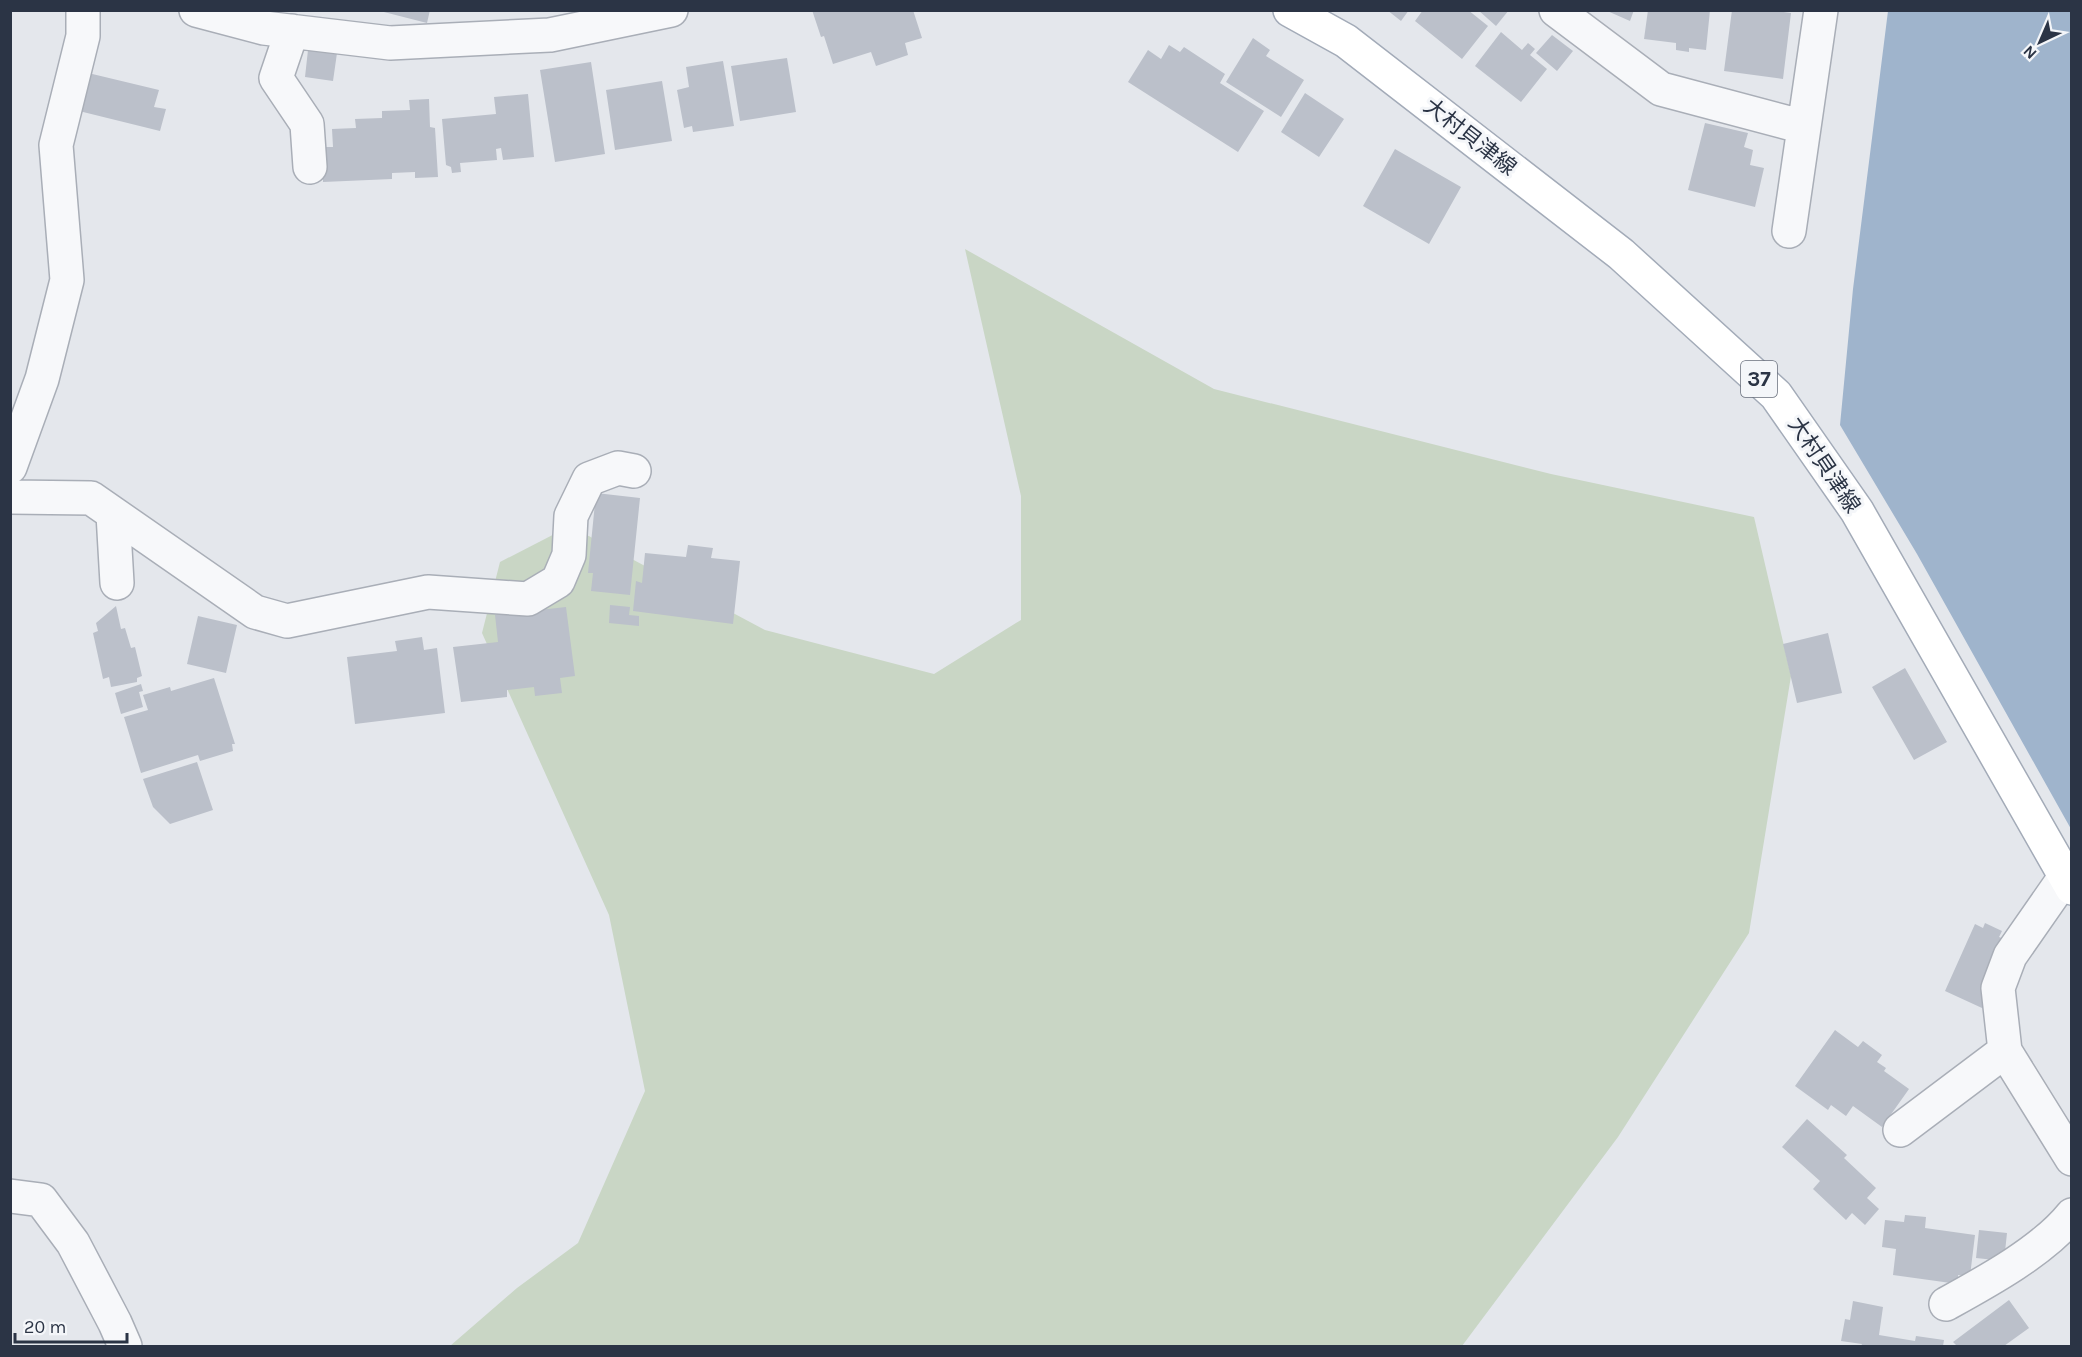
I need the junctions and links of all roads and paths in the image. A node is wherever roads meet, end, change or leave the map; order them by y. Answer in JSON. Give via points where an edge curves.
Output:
{"nodes":[{"id":1,"x":83,"y":10,"type":"edge"},
{"id":2,"x":196,"y":10,"type":"edge"},
{"id":3,"x":671,"y":10,"type":"edge"},
{"id":4,"x":1290,"y":10,"type":"edge"},
{"id":5,"x":1556,"y":10,"type":"edge"},
{"id":6,"x":1821,"y":10,"type":"edge"},
{"id":7,"x":292,"y":31,"type":"junction"},
{"id":8,"x":1804,"y":127,"type":"junction"},
{"id":9,"x":310,"y":167,"type":"dead end"},
{"id":10,"x":1789,"y":231,"type":"dead end"},
{"id":11,"x":10,"y":467,"type":"edge"},
{"id":12,"x":634,"y":471,"type":"dead end"},
{"id":13,"x":10,"y":497,"type":"edge"},
{"id":14,"x":113,"y":514,"type":"junction"},
{"id":15,"x":117,"y":583,"type":"dead end"},
{"id":16,"x":2068,"y":883,"type":"edge"},
{"id":17,"x":2006,"y":1051,"type":"junction"},
{"id":18,"x":1900,"y":1130,"type":"dead end"},
{"id":19,"x":2072,"y":1159,"type":"edge"},
{"id":20,"x":10,"y":1196,"type":"edge"},
{"id":21,"x":2072,"y":1215,"type":"edge"},
{"id":22,"x":1946,"y":1304,"type":"dead end"},
{"id":23,"x":125,"y":1347,"type":"edge"}],
"edges":[{"from":1,"to":11,"type":"street","via":[[82,36],[56,145],[67,280],[42,378]]},
{"from":2,"to":7,"type":"street","via":[[264,28]]},
{"from":3,"to":7,"type":"street","via":[[550,35],[390,43]]},
{"from":4,"to":16,"type":"main road","name":"大村貝津線","number":"37","via":[[1346,41],[1621,254],[1776,395],[1857,511]]},
{"from":5,"to":8,"type":"street","via":[[1661,89]]},
{"from":6,"to":8,"type":"street"},
{"from":7,"to":9,"type":"street","via":[[276,78],[307,124]]},
{"from":8,"to":10,"type":"street"},
{"from":12,"to":14,"type":"street","via":[[618,468],[589,479],[571,516],[569,555],[558,581],[528,599],[428,592],[287,621],[255,612]]},
{"from":13,"to":14,"type":"street","via":[[91,498]]},
{"from":14,"to":15,"type":"street"},
{"from":16,"to":17,"type":"street","via":[[2010,956],[1998,988]]},
{"from":17,"to":18,"type":"street"},
{"from":17,"to":19,"type":"street"},
{"from":20,"to":23,"type":"street","via":[[41,1200],[73,1243]]},
{"from":21,"to":22,"type":"street","via":[[2025,1256]]}]}
